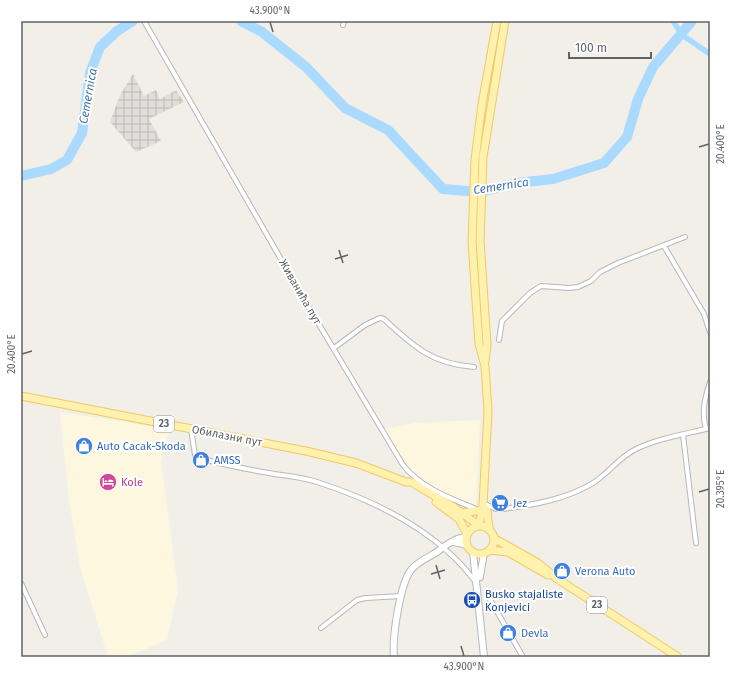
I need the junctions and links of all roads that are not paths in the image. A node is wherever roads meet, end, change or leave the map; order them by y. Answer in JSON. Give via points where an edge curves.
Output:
{"nodes":[{"id":1,"x":144,"y":21,"type":"edge"},
{"id":2,"x":497,"y":21,"type":"edge"},
{"id":3,"x":505,"y":21,"type":"edge"},
{"id":4,"x":685,"y":237,"type":"dead end"},
{"id":5,"x":664,"y":246,"type":"junction"},
{"id":6,"x":710,"y":332,"type":"edge"},
{"id":7,"x":499,"y":340,"type":"dead end"},
{"id":8,"x":334,"y":348,"type":"junction"},
{"id":9,"x":485,"y":366,"type":"junction"},
{"id":10,"x":474,"y":367,"type":"dead end"},
{"id":11,"x":710,"y":382,"type":"edge"},
{"id":12,"x":21,"y":396,"type":"edge"},
{"id":13,"x":708,"y":428,"type":"edge"},
{"id":14,"x":191,"y":429,"type":"junction"},
{"id":15,"x":684,"y":435,"type":"junction"},
{"id":16,"x":411,"y":481,"type":"junction"},
{"id":17,"x":483,"y":506,"type":"junction"},
{"id":18,"x":474,"y":508,"type":"dead end"},
{"id":19,"x":462,"y":513,"type":"junction"},
{"id":20,"x":479,"y":525,"type":"junction"},
{"id":21,"x":489,"y":528,"type":"junction"},
{"id":22,"x":467,"y":535,"type":"junction"},
{"id":23,"x":495,"y":539,"type":"junction"},
{"id":24,"x":454,"y":542,"type":"junction"},
{"id":25,"x":696,"y":543,"type":"dead end"},
{"id":26,"x":467,"y":545,"type":"junction"},
{"id":27,"x":444,"y":547,"type":"junction"},
{"id":28,"x":473,"y":552,"type":"junction"},
{"id":29,"x":487,"y":552,"type":"junction"},
{"id":30,"x":556,"y":578,"type":"junction"},
{"id":31,"x":21,"y":583,"type":"edge"},
{"id":32,"x":479,"y":583,"type":"junction"},
{"id":33,"x":401,"y":596,"type":"junction"},
{"id":34,"x":488,"y":596,"type":"dead end"},
{"id":35,"x":321,"y":628,"type":"dead end"},
{"id":36,"x":45,"y":635,"type":"dead end"},
{"id":37,"x":484,"y":656,"type":"edge"},
{"id":38,"x":394,"y":657,"type":"edge"},
{"id":39,"x":523,"y":657,"type":"edge"},
{"id":40,"x":678,"y":657,"type":"edge"}],
"edges":[{"from":1,"to":8,"type":"street","name":"Живанића пут"},
{"from":2,"to":9,"type":"main road","via":[[475,160],[472,242],[479,344]]},
{"from":3,"to":9,"type":"main road","via":[[483,157],[480,240],[487,345]]},
{"from":4,"to":5,"type":"street"},
{"from":5,"to":6,"type":"street","via":[[704,314]]},
{"from":5,"to":7,"type":"street","via":[[618,263],[578,287],[541,286],[530,293],[502,321]]},
{"from":8,"to":10,"type":"street","via":[[365,325],[380,318],[416,348],[443,362]]},
{"from":8,"to":16,"type":"street","name":"Живанића пут"},
{"from":9,"to":17,"type":"main road","via":[[488,411]]},
{"from":11,"to":13,"type":"street","via":[[703,407],[703,420]]},
{"from":12,"to":14,"type":"main road","name":"Обилазни пут","number":"23"},
{"from":13,"to":15,"type":"street"},
{"from":14,"to":16,"type":"main road","name":"Обилазни пут","number":"23","via":[[340,459]]},
{"from":14,"to":27,"type":"street","via":[[195,455],[198,458],[316,482],[385,510]]},
{"from":15,"to":17,"type":"street","via":[[636,449],[592,484],[560,498],[496,510]]},
{"from":15,"to":25,"type":"street"},
{"from":16,"to":18,"type":"street","name":"Живанића пут"},
{"from":16,"to":19,"type":"main road","number":"23"},
{"from":16,"to":22,"type":"main road","number":"23","via":[[456,516]]},
{"from":17,"to":19,"type":"main road"},
{"from":17,"to":20,"type":"main road"},
{"from":17,"to":21,"type":"main road","via":[[487,511]]},
{"from":19,"to":20,"type":"main road","number":"23"},
{"from":20,"to":21,"type":"main road","number":"23"},
{"from":20,"to":22,"type":"main road"},
{"from":21,"to":23,"type":"main road"},
{"from":22,"to":24,"type":"street","via":[[457,538]]},
{"from":22,"to":26,"type":"main road","number":"23"},
{"from":23,"to":29,"type":"main road"},
{"from":23,"to":30,"type":"main road","number":"23","via":[[538,564]]},
{"from":24,"to":26,"type":"street"},
{"from":24,"to":27,"type":"street"},
{"from":26,"to":28,"type":"main road"},
{"from":27,"to":32,"type":"street"},
{"from":27,"to":33,"type":"street","via":[[413,568],[407,576]]},
{"from":28,"to":29,"type":"main road","number":"23"},
{"from":28,"to":32,"type":"street"},
{"from":29,"to":30,"type":"main road","number":"23","via":[[508,552]]},
{"from":29,"to":32,"type":"street","via":[[480,571]]},
{"from":30,"to":40,"type":"main road","number":"23"},
{"from":31,"to":36,"type":"street"},
{"from":32,"to":37,"type":"street"},
{"from":33,"to":35,"type":"street","via":[[357,600]]},
{"from":33,"to":38,"type":"street"},
{"from":34,"to":39,"type":"street"}]}
